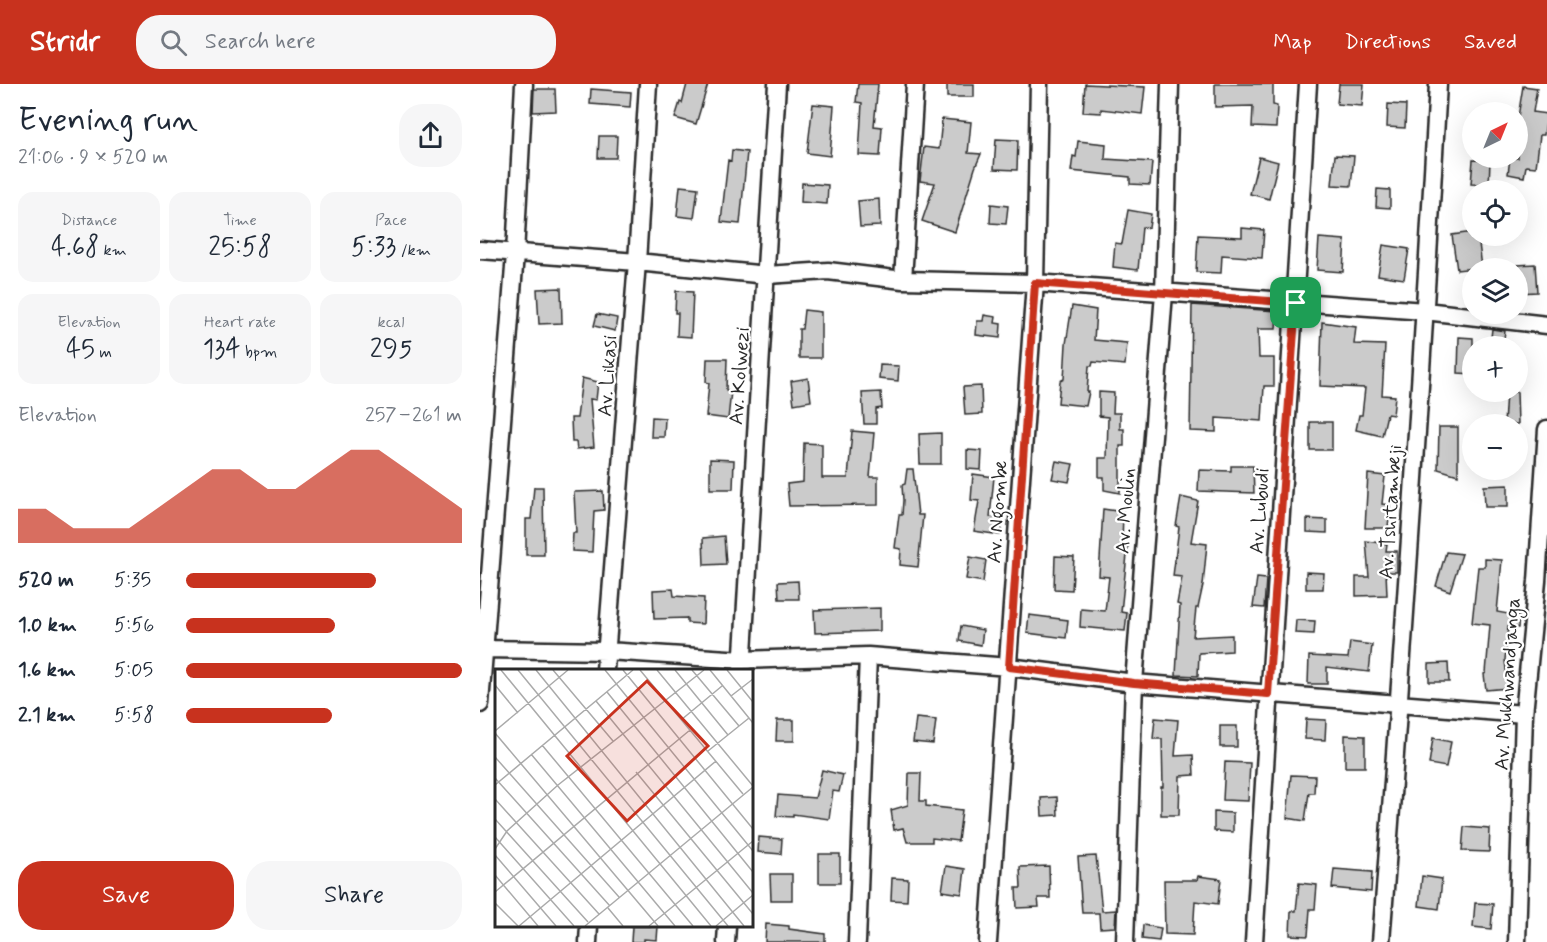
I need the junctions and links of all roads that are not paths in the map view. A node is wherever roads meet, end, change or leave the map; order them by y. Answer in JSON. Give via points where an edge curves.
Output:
{"nodes":[{"id":1,"x":524,"y":84,"type":"edge"},
{"id":2,"x":648,"y":84,"type":"edge"},
{"id":3,"x":777,"y":84,"type":"edge"},
{"id":4,"x":915,"y":84,"type":"edge"},
{"id":5,"x":1039,"y":84,"type":"edge"},
{"id":6,"x":1170,"y":84,"type":"edge"},
{"id":7,"x":1308,"y":84,"type":"edge"},
{"id":8,"x":1438,"y":84,"type":"edge"},
{"id":9,"x":480,"y":250,"type":"edge"},
{"id":10,"x":515,"y":254,"type":"junction"},
{"id":11,"x":637,"y":262,"type":"junction"},
{"id":12,"x":767,"y":275,"type":"junction"},
{"id":13,"x":903,"y":280,"type":"junction"},
{"id":14,"x":1035,"y":283,"type":"junction"},
{"id":15,"x":1164,"y":293,"type":"junction"},
{"id":16,"x":1296,"y":303,"type":"junction"},
{"id":17,"x":1425,"y":310,"type":"junction"},
{"id":18,"x":1547,"y":325,"type":"edge"},
{"id":19,"x":1547,"y":429,"type":"edge"},
{"id":20,"x":1542,"y":582,"type":"edge"},
{"id":21,"x":482,"y":649,"type":"edge"},
{"id":22,"x":607,"y":651,"type":"junction"},
{"id":23,"x":868,"y":656,"type":"junction"},
{"id":24,"x":743,"y":665,"type":"edge"},
{"id":25,"x":1009,"y":667,"type":"junction"},
{"id":26,"x":605,"y":669,"type":"edge"},
{"id":27,"x":1134,"y":683,"type":"junction"},
{"id":28,"x":1268,"y":694,"type":"junction"},
{"id":29,"x":480,"y":704,"type":"edge"},
{"id":30,"x":1400,"y":704,"type":"junction"},
{"id":31,"x":1524,"y":714,"type":"junction"},
{"id":32,"x":589,"y":927,"type":"edge"},
{"id":33,"x":727,"y":927,"type":"edge"},
{"id":34,"x":588,"y":942,"type":"edge"},
{"id":35,"x":726,"y":942,"type":"edge"},
{"id":36,"x":857,"y":942,"type":"edge"},
{"id":37,"x":988,"y":942,"type":"edge"},
{"id":38,"x":1125,"y":942,"type":"edge"},
{"id":39,"x":1254,"y":942,"type":"edge"},
{"id":40,"x":1381,"y":942,"type":"edge"},
{"id":41,"x":1517,"y":942,"type":"edge"}],
"edges":[{"from":1,"to":10,"type":"street"},
{"from":2,"to":11,"type":"street","name":"Av. Likasi"},
{"from":3,"to":12,"type":"street","name":"Av. Kolwezi"},
{"from":4,"to":13,"type":"street"},
{"from":5,"to":14,"type":"street","name":"Av. Ngombe"},
{"from":6,"to":15,"type":"street","name":"Av. Moulin"},
{"from":7,"to":16,"type":"street","name":"Av. Lubudi"},
{"from":8,"to":17,"type":"street","name":"Av. Tshitambeji"},
{"from":9,"to":10,"type":"street"},
{"from":10,"to":11,"type":"street"},
{"from":10,"to":21,"type":"street"},
{"from":11,"to":12,"type":"street"},
{"from":11,"to":22,"type":"street","name":"Av. Likasi"},
{"from":12,"to":13,"type":"street","via":[[828,271]]},
{"from":12,"to":24,"type":"street","name":"Av. Kolwezi"},
{"from":13,"to":14,"type":"street"},
{"from":14,"to":15,"type":"street"},
{"from":14,"to":25,"type":"street","name":"Av. Ngombe"},
{"from":15,"to":16,"type":"street"},
{"from":15,"to":27,"type":"street","name":"Av. Moulin"},
{"from":16,"to":17,"type":"street"},
{"from":16,"to":28,"type":"street","name":"Av. Lubudi"},
{"from":17,"to":18,"type":"street"},
{"from":17,"to":30,"type":"street","name":"Av. Tshitambeji"},
{"from":19,"to":20,"type":"street","name":"Av. Mukhwandjanga"},
{"from":20,"to":31,"type":"street","name":"Av. Mukhwandjanga"},
{"from":21,"to":22,"type":"street"},
{"from":21,"to":29,"type":"street"},
{"from":22,"to":24,"type":"street"},
{"from":22,"to":26,"type":"street","name":"Av. Likasi"},
{"from":23,"to":24,"type":"street"},
{"from":23,"to":25,"type":"street"},
{"from":23,"to":36,"type":"street"},
{"from":25,"to":27,"type":"street"},
{"from":25,"to":37,"type":"street","name":"Av. Ngombe"},
{"from":27,"to":28,"type":"street"},
{"from":27,"to":38,"type":"street","name":"Av. Moulin"},
{"from":28,"to":30,"type":"street"},
{"from":28,"to":39,"type":"street","name":"Av. Lubudi"},
{"from":30,"to":31,"type":"street"},
{"from":30,"to":40,"type":"street","name":"Av. Tshitambeji"},
{"from":31,"to":41,"type":"street","name":"Av. Mukhwandjanga"},
{"from":32,"to":34,"type":"street"},
{"from":33,"to":35,"type":"street"}]}
